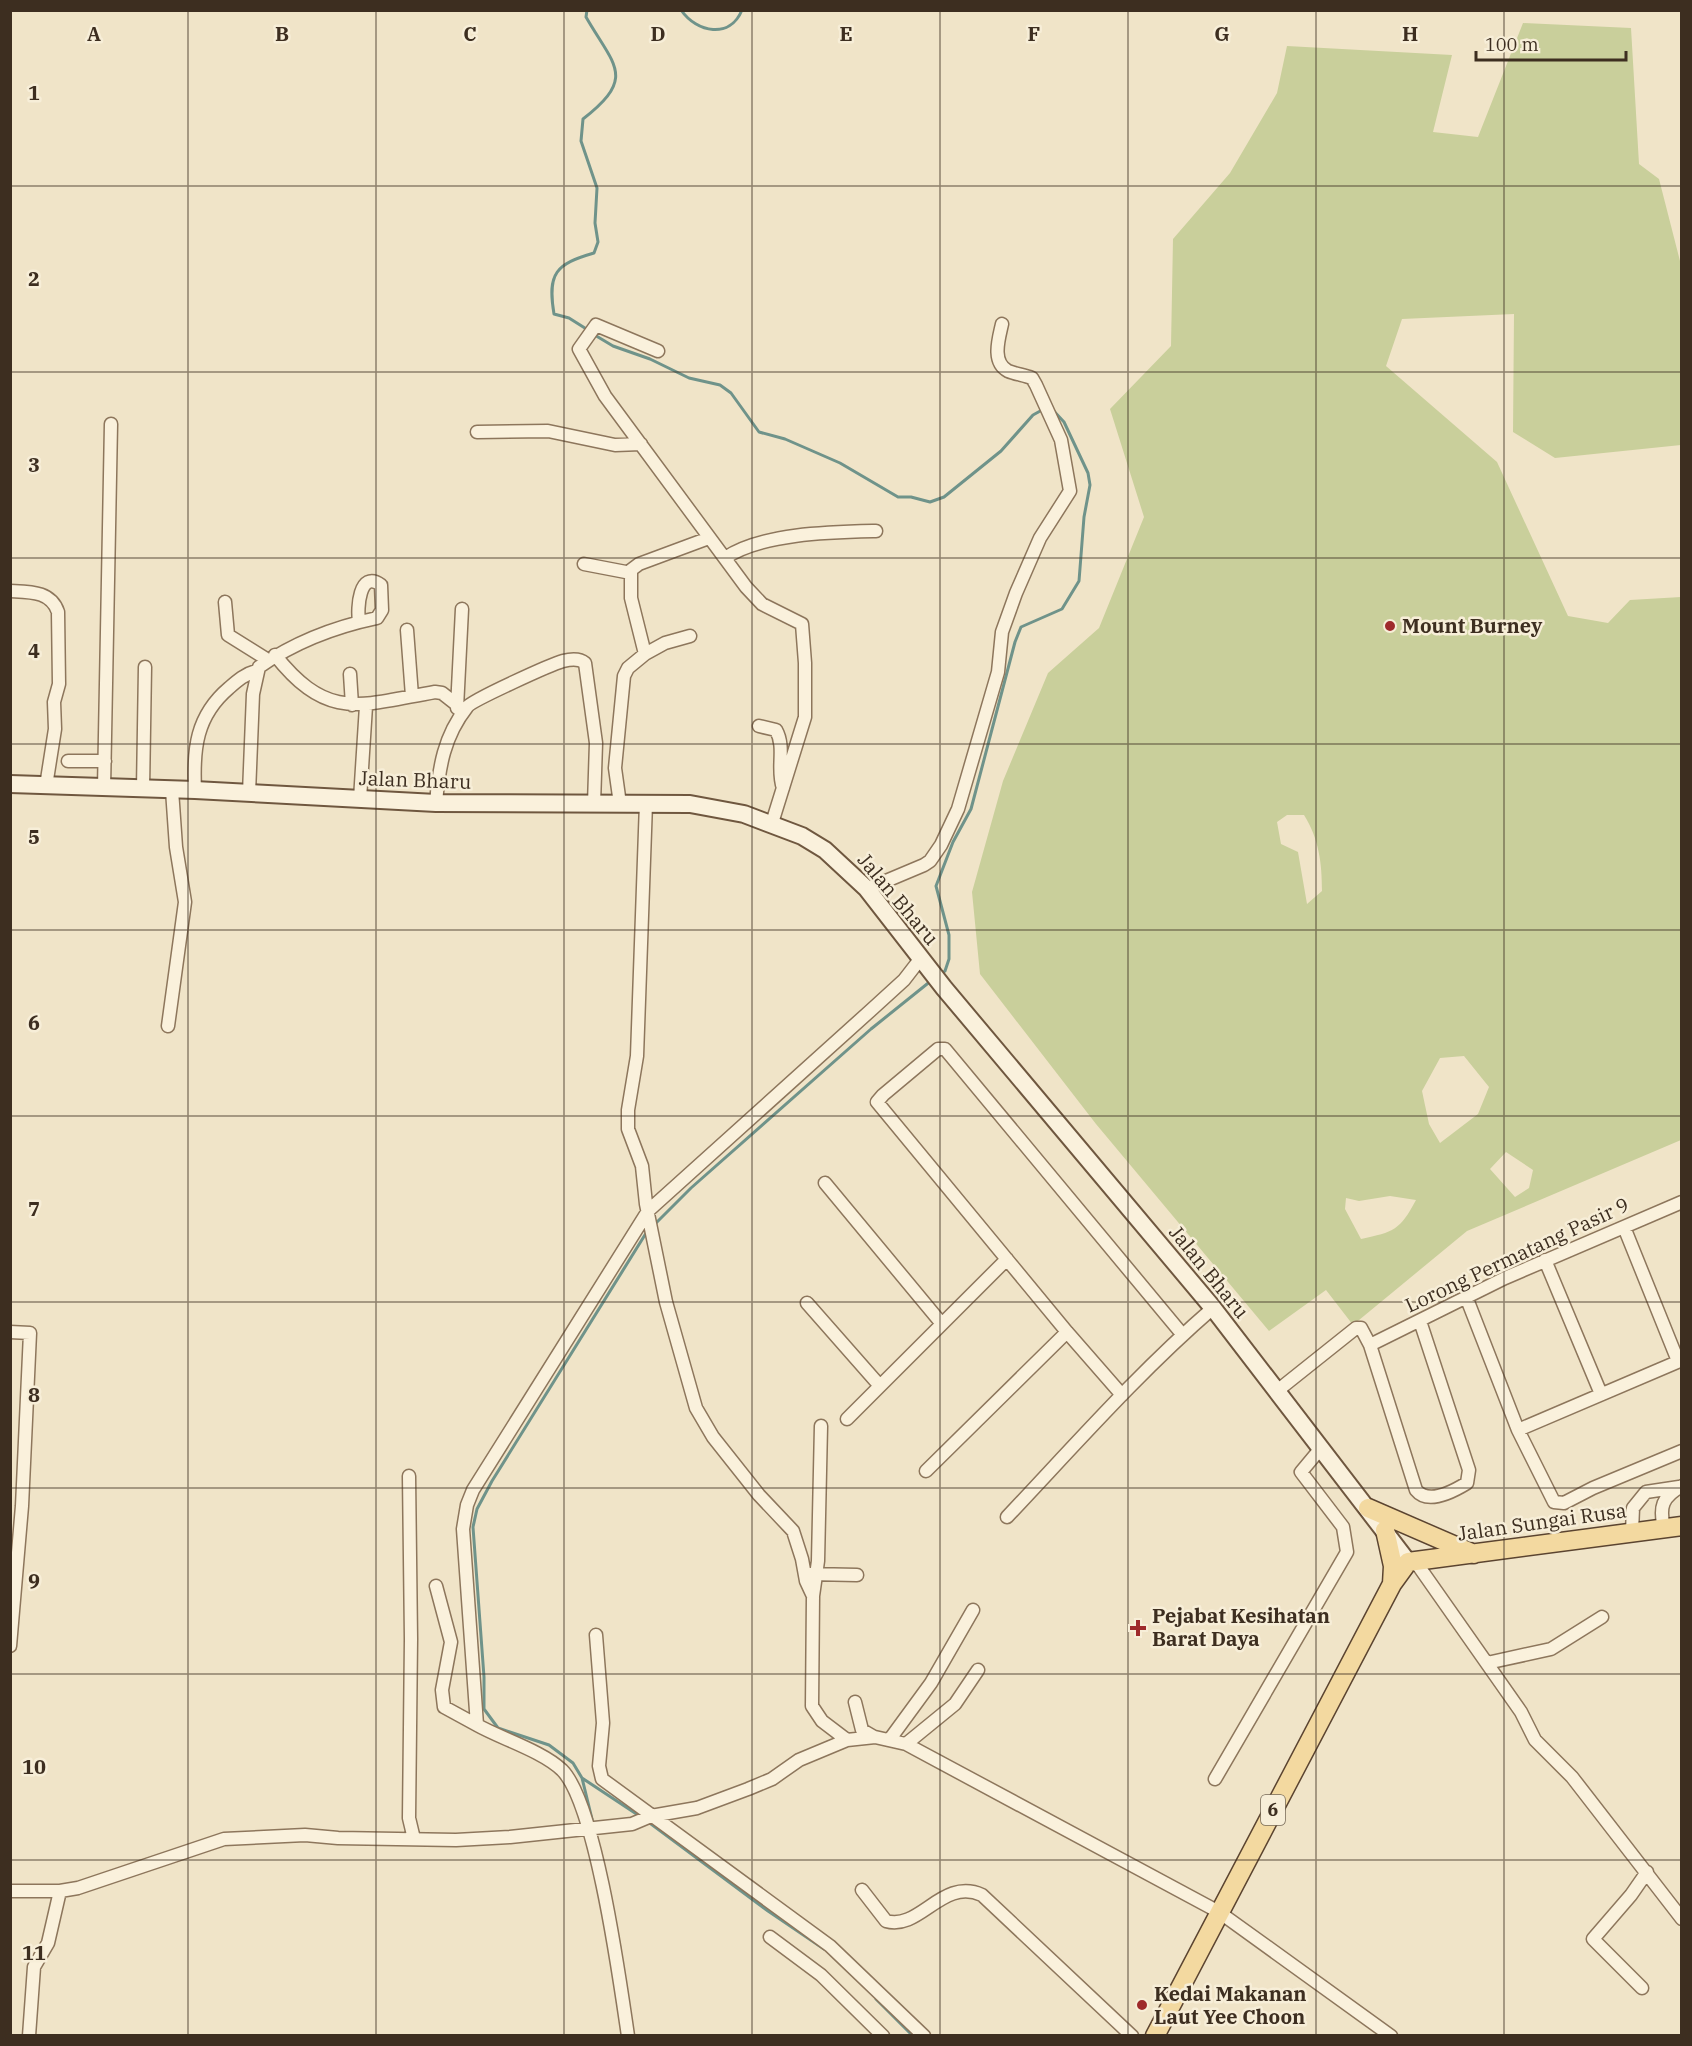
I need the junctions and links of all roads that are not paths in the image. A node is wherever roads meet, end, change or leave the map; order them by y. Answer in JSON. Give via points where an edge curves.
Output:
{"nodes":[{"id":1,"x":1002,"y":324,"type":"dead end"},
{"id":2,"x":658,"y":351,"type":"dead end"},
{"id":3,"x":111,"y":424,"type":"dead end"},
{"id":4,"x":477,"y":432,"type":"dead end"},
{"id":5,"x":641,"y":444,"type":"junction"},
{"id":6,"x":876,"y":531,"type":"dead end"},
{"id":7,"x":709,"y":538,"type":"junction"},
{"id":8,"x":725,"y":558,"type":"junction"},
{"id":9,"x":584,"y":564,"type":"dead end"},
{"id":10,"x":631,"y":573,"type":"junction"},
{"id":11,"x":10,"y":591,"type":"edge"},
{"id":12,"x":225,"y":602,"type":"dead end"},
{"id":13,"x":462,"y":609,"type":"dead end"},
{"id":14,"x":359,"y":621,"type":"dead end"},
{"id":15,"x":407,"y":630,"type":"dead end"},
{"id":16,"x":690,"y":636,"type":"dead end"},
{"id":17,"x":645,"y":654,"type":"junction"},
{"id":18,"x":271,"y":658,"type":"junction"},
{"id":19,"x":145,"y":667,"type":"dead end"},
{"id":20,"x":256,"y":671,"type":"junction"},
{"id":21,"x":350,"y":674,"type":"dead end"},
{"id":22,"x":412,"y":696,"type":"junction"},
{"id":23,"x":456,"y":704,"type":"junction"},
{"id":24,"x":352,"y":705,"type":"junction"},
{"id":25,"x":366,"y":706,"type":"junction"},
{"id":26,"x":460,"y":717,"type":"junction"},
{"id":27,"x":759,"y":726,"type":"dead end"},
{"id":28,"x":105,"y":761,"type":"junction"},
{"id":29,"x":68,"y":762,"type":"dead end"},
{"id":30,"x":10,"y":784,"type":"edge"},
{"id":31,"x":46,"y":786,"type":"junction"},
{"id":32,"x":104,"y":788,"type":"junction"},
{"id":33,"x":143,"y":789,"type":"junction"},
{"id":34,"x":784,"y":789,"type":"junction"},
{"id":35,"x":172,"y":790,"type":"junction"},
{"id":36,"x":195,"y":790,"type":"junction"},
{"id":37,"x":249,"y":793,"type":"junction"},
{"id":38,"x":360,"y":799,"type":"junction"},
{"id":39,"x":436,"y":803,"type":"junction"},
{"id":40,"x":645,"y":803,"type":"junction"},
{"id":41,"x":594,"y":804,"type":"junction"},
{"id":42,"x":620,"y":804,"type":"junction"},
{"id":43,"x":772,"y":823,"type":"junction"},
{"id":44,"x":867,"y":889,"type":"junction"},
{"id":45,"x":925,"y":964,"type":"junction"},
{"id":46,"x":168,"y":1026,"type":"dead end"},
{"id":47,"x":825,"y":1183,"type":"dead end"},
{"id":48,"x":1682,"y":1202,"type":"edge"},
{"id":49,"x":650,"y":1222,"type":"junction"},
{"id":50,"x":1624,"y":1227,"type":"junction"},
{"id":51,"x":1007,"y":1259,"type":"junction"},
{"id":52,"x":1545,"y":1260,"type":"junction"},
{"id":53,"x":1467,"y":1299,"type":"junction"},
{"id":54,"x":807,"y":1303,"type":"dead end"},
{"id":55,"x":1213,"y":1308,"type":"junction"},
{"id":56,"x":1420,"y":1321,"type":"junction"},
{"id":57,"x":942,"y":1324,"type":"junction"},
{"id":58,"x":10,"y":1332,"type":"edge"},
{"id":59,"x":1067,"y":1332,"type":"junction"},
{"id":60,"x":1182,"y":1334,"type":"junction"},
{"id":61,"x":1370,"y":1345,"type":"junction"},
{"id":62,"x":1680,"y":1360,"type":"edge"},
{"id":63,"x":880,"y":1386,"type":"junction"},
{"id":64,"x":1277,"y":1392,"type":"junction"},
{"id":65,"x":1601,"y":1394,"type":"junction"},
{"id":66,"x":1122,"y":1395,"type":"junction"},
{"id":67,"x":847,"y":1419,"type":"dead end"},
{"id":68,"x":820,"y":1426,"type":"dead end"},
{"id":69,"x":1518,"y":1430,"type":"junction"},
{"id":70,"x":1321,"y":1448,"type":"junction"},
{"id":71,"x":1682,"y":1451,"type":"edge"},
{"id":72,"x":926,"y":1471,"type":"dead end"},
{"id":73,"x":409,"y":1476,"type":"dead end"},
{"id":74,"x":1680,"y":1486,"type":"edge"},
{"id":75,"x":1368,"y":1508,"type":"junction"},
{"id":76,"x":1007,"y":1517,"type":"dead end"},
{"id":77,"x":1673,"y":1527,"type":"edge"},
{"id":78,"x":1385,"y":1530,"type":"junction"},
{"id":79,"x":1632,"y":1532,"type":"junction"},
{"id":80,"x":1474,"y":1554,"type":"junction"},
{"id":81,"x":1411,"y":1562,"type":"junction"},
{"id":82,"x":811,"y":1574,"type":"junction"},
{"id":83,"x":857,"y":1575,"type":"dead end"},
{"id":84,"x":1392,"y":1584,"type":"junction"},
{"id":85,"x":436,"y":1586,"type":"dead end"},
{"id":86,"x":973,"y":1610,"type":"dead end"},
{"id":87,"x":1602,"y":1617,"type":"dead end"},
{"id":88,"x":596,"y":1635,"type":"dead end"},
{"id":89,"x":10,"y":1647,"type":"edge"},
{"id":90,"x":1487,"y":1663,"type":"junction"},
{"id":91,"x":978,"y":1670,"type":"dead end"},
{"id":92,"x":855,"y":1702,"type":"dead end"},
{"id":93,"x":477,"y":1725,"type":"junction"},
{"id":94,"x":875,"y":1737,"type":"junction"},
{"id":95,"x":890,"y":1739,"type":"junction"},
{"id":96,"x":847,"y":1740,"type":"junction"},
{"id":97,"x":906,"y":1744,"type":"junction"},
{"id":98,"x":1215,"y":1779,"type":"dead end"},
{"id":99,"x":647,"y":1818,"type":"junction"},
{"id":100,"x":592,"y":1828,"type":"junction"},
{"id":101,"x":414,"y":1839,"type":"junction"},
{"id":102,"x":1647,"y":1872,"type":"junction"},
{"id":103,"x":862,"y":1890,"type":"dead end"},
{"id":104,"x":10,"y":1891,"type":"edge"},
{"id":105,"x":60,"y":1891,"type":"junction"},
{"id":106,"x":1220,"y":1912,"type":"junction"},
{"id":107,"x":1682,"y":1919,"type":"edge"},
{"id":108,"x":770,"y":1937,"type":"dead end"},
{"id":109,"x":1642,"y":1988,"type":"dead end"},
{"id":110,"x":29,"y":2036,"type":"edge"},
{"id":111,"x":627,"y":2036,"type":"edge"},
{"id":112,"x":883,"y":2036,"type":"edge"},
{"id":113,"x":924,"y":2036,"type":"edge"},
{"id":114,"x":1132,"y":2036,"type":"edge"},
{"id":115,"x":1155,"y":2036,"type":"edge"},
{"id":116,"x":1391,"y":2036,"type":"edge"}],
"edges":[{"from":1,"to":44,"type":"street","via":[[998,358],[1008,371],[1032,378],[1064,450],[1070,491],[1036,546],[1002,633],[998,672],[958,809],[930,861]]},
{"from":2,"to":5,"type":"street","via":[[600,326],[589,332],[579,349],[604,396]]},
{"from":3,"to":28,"type":"street"},
{"from":4,"to":5,"type":"street","via":[[548,431],[615,445]]},
{"from":5,"to":7,"type":"street"},
{"from":6,"to":8,"type":"street","via":[[812,534],[748,546]]},
{"from":7,"to":8,"type":"street"},
{"from":7,"to":10,"type":"street","via":[[639,564]]},
{"from":8,"to":34,"type":"street","via":[[758,601],[799,622],[803,629],[805,717]]},
{"from":9,"to":10,"type":"street"},
{"from":10,"to":17,"type":"street","via":[[632,598]]},
{"from":11,"to":31,"type":"street","via":[[45,595],[55,603],[58,612],[59,684]]},
{"from":12,"to":18,"type":"street","via":[[228,635]]},
{"from":13,"to":23,"type":"street"},
{"from":14,"to":18,"type":"street","via":[[319,634]]},
{"from":15,"to":22,"type":"street"},
{"from":16,"to":17,"type":"street","via":[[671,640]]},
{"from":17,"to":42,"type":"street","via":[[624,676],[615,768]]},
{"from":18,"to":20,"type":"street"},
{"from":18,"to":24,"type":"street","via":[[304,688]]},
{"from":19,"to":33,"type":"street"},
{"from":20,"to":36,"type":"street","via":[[245,674],[218,697],[201,723],[194,753]]},
{"from":20,"to":37,"type":"street"},
{"from":21,"to":24,"type":"street"},
{"from":22,"to":23,"type":"street","via":[[442,693]]},
{"from":22,"to":25,"type":"street"},
{"from":23,"to":26,"type":"street"},
{"from":24,"to":25,"type":"street"},
{"from":25,"to":38,"type":"street"},
{"from":26,"to":39,"type":"street","via":[[441,756]]},
{"from":26,"to":41,"type":"street","via":[[472,701],[560,662],[583,661],[596,743]]},
{"from":27,"to":34,"type":"street","via":[[776,730],[780,740],[780,778]]},
{"from":28,"to":29,"type":"street"},
{"from":28,"to":32,"type":"street"},
{"from":30,"to":31,"type":"main road","name":"Jalan Bharu"},
{"from":31,"to":32,"type":"main road","name":"Jalan Bharu"},
{"from":32,"to":33,"type":"main road","name":"Jalan Bharu"},
{"from":33,"to":35,"type":"main road","name":"Jalan Bharu"},
{"from":34,"to":43,"type":"street"},
{"from":35,"to":36,"type":"main road","name":"Jalan Bharu"},
{"from":35,"to":46,"type":"street","via":[[185,902]]},
{"from":36,"to":37,"type":"main road","name":"Jalan Bharu"},
{"from":37,"to":38,"type":"main road","name":"Jalan Bharu"},
{"from":38,"to":39,"type":"main road","name":"Jalan Bharu"},
{"from":39,"to":41,"type":"main road","name":"Jalan Bharu"},
{"from":40,"to":42,"type":"main road","name":"Jalan Bharu"},
{"from":40,"to":43,"type":"main road","name":"Jalan Bharu","via":[[713,807]]},
{"from":40,"to":49,"type":"street","via":[[637,1056],[627,1120],[642,1166]]},
{"from":41,"to":42,"type":"main road","name":"Jalan Bharu"},
{"from":43,"to":44,"type":"main road","name":"Jalan Bharu","via":[[825,850]]},
{"from":44,"to":45,"type":"main road","name":"Jalan Bharu"},
{"from":45,"to":49,"type":"street","via":[[870,1011]]},
{"from":45,"to":55,"type":"main road","name":"Jalan Bharu"},
{"from":47,"to":57,"type":"street"},
{"from":48,"to":50,"type":"street","name":"Lorong Permatang Pasir 9"},
{"from":49,"to":82,"type":"street","via":[[682,1366],[696,1408],[713,1437],[793,1531]]},
{"from":49,"to":93,"type":"street","via":[[585,1308],[467,1505],[463,1528]]},
{"from":50,"to":52,"type":"street","name":"Lorong Permatang Pasir 9"},
{"from":50,"to":62,"type":"street"},
{"from":51,"to":57,"type":"street"},
{"from":51,"to":59,"type":"street"},
{"from":51,"to":60,"type":"street","via":[[877,1102],[938,1049],[945,1048],[951,1055]]},
{"from":52,"to":53,"type":"street","name":"Lorong Permatang Pasir 9"},
{"from":52,"to":65,"type":"street"},
{"from":53,"to":56,"type":"street","name":"Lorong Permatang Pasir 9"},
{"from":53,"to":69,"type":"street"},
{"from":54,"to":63,"type":"street"},
{"from":55,"to":60,"type":"street"},
{"from":55,"to":64,"type":"main road","name":"Jalan Bharu"},
{"from":56,"to":61,"type":"street","name":"Lorong Permatang Pasir 9"},
{"from":56,"to":61,"type":"street","via":[[1469,1470],[1467,1483],[1456,1489],[1432,1497],[1422,1496],[1416,1490]]},
{"from":57,"to":63,"type":"street"},
{"from":58,"to":89,"type":"street","via":[[30,1333],[22,1506]]},
{"from":59,"to":66,"type":"street"},
{"from":59,"to":72,"type":"street"},
{"from":60,"to":66,"type":"street"},
{"from":61,"to":64,"type":"street","via":[[1363,1330],[1356,1328]]},
{"from":62,"to":65,"type":"street"},
{"from":63,"to":67,"type":"street"},
{"from":64,"to":70,"type":"main road","name":"Jalan Bharu"},
{"from":65,"to":69,"type":"street"},
{"from":66,"to":76,"type":"street"},
{"from":68,"to":82,"type":"street"},
{"from":69,"to":71,"type":"street","via":[[1550,1499],[1558,1503]]},
{"from":70,"to":75,"type":"main road","name":"Jalan Bharu"},
{"from":70,"to":98,"type":"street","via":[[1301,1472],[1343,1527],[1347,1552]]},
{"from":73,"to":101,"type":"street","via":[[409,1818]]},
{"from":74,"to":77,"type":"street","via":[[1661,1505]]},
{"from":74,"to":79,"type":"street","via":[[1646,1492],[1634,1508]]},
{"from":75,"to":78,"type":"main road","name":"Jalan Bharu"},
{"from":75,"to":80,"type":"main road"},
{"from":77,"to":79,"type":"main road","name":"Jalan Sungai Rusa"},
{"from":78,"to":81,"type":"main road","name":"Jalan Bharu"},
{"from":78,"to":84,"type":"main road","via":[[1393,1566]]},
{"from":79,"to":80,"type":"main road","name":"Jalan Sungai Rusa"},
{"from":80,"to":81,"type":"main road","name":"Jalan Sungai Rusa"},
{"from":81,"to":84,"type":"main road","number":"6"},
{"from":81,"to":90,"type":"street"},
{"from":82,"to":83,"type":"street"},
{"from":82,"to":96,"type":"street","via":[[812,1706],[822,1721]]},
{"from":84,"to":106,"type":"main road","number":"6"},
{"from":85,"to":93,"type":"street","via":[[452,1642],[442,1690],[444,1707]]},
{"from":86,"to":95,"type":"street","via":[[931,1683]]},
{"from":87,"to":90,"type":"street","via":[[1551,1649]]},
{"from":88,"to":99,"type":"street","via":[[603,1723],[599,1774]]},
{"from":90,"to":102,"type":"street","via":[[1535,1740],[1572,1777]]},
{"from":91,"to":97,"type":"street","via":[[955,1704]]},
{"from":92,"to":94,"type":"street","via":[[862,1730]]},
{"from":93,"to":100,"type":"street","via":[[562,1770]]},
{"from":94,"to":95,"type":"street"},
{"from":94,"to":96,"type":"street"},
{"from":95,"to":97,"type":"street"},
{"from":96,"to":99,"type":"street","via":[[799,1760],[772,1779],[748,1789],[697,1808]]},
{"from":97,"to":106,"type":"street"},
{"from":99,"to":100,"type":"street"},
{"from":99,"to":113,"type":"street","via":[[830,1946]]},
{"from":100,"to":101,"type":"street","via":[[510,1838]]},
{"from":100,"to":111,"type":"street"},
{"from":101,"to":105,"type":"street","via":[[305,1834],[224,1839]]},
{"from":102,"to":107,"type":"street"},
{"from":102,"to":109,"type":"street","via":[[1593,1939]]},
{"from":103,"to":114,"type":"street","via":[[881,1916],[891,1922],[910,1917],[952,1892],[963,1890],[982,1895]]},
{"from":104,"to":105,"type":"street"},
{"from":105,"to":110,"type":"street","via":[[48,1943],[34,1967]]},
{"from":106,"to":115,"type":"main road","number":"6"},
{"from":106,"to":116,"type":"street"},
{"from":108,"to":112,"type":"street","via":[[821,1976]]}]}
